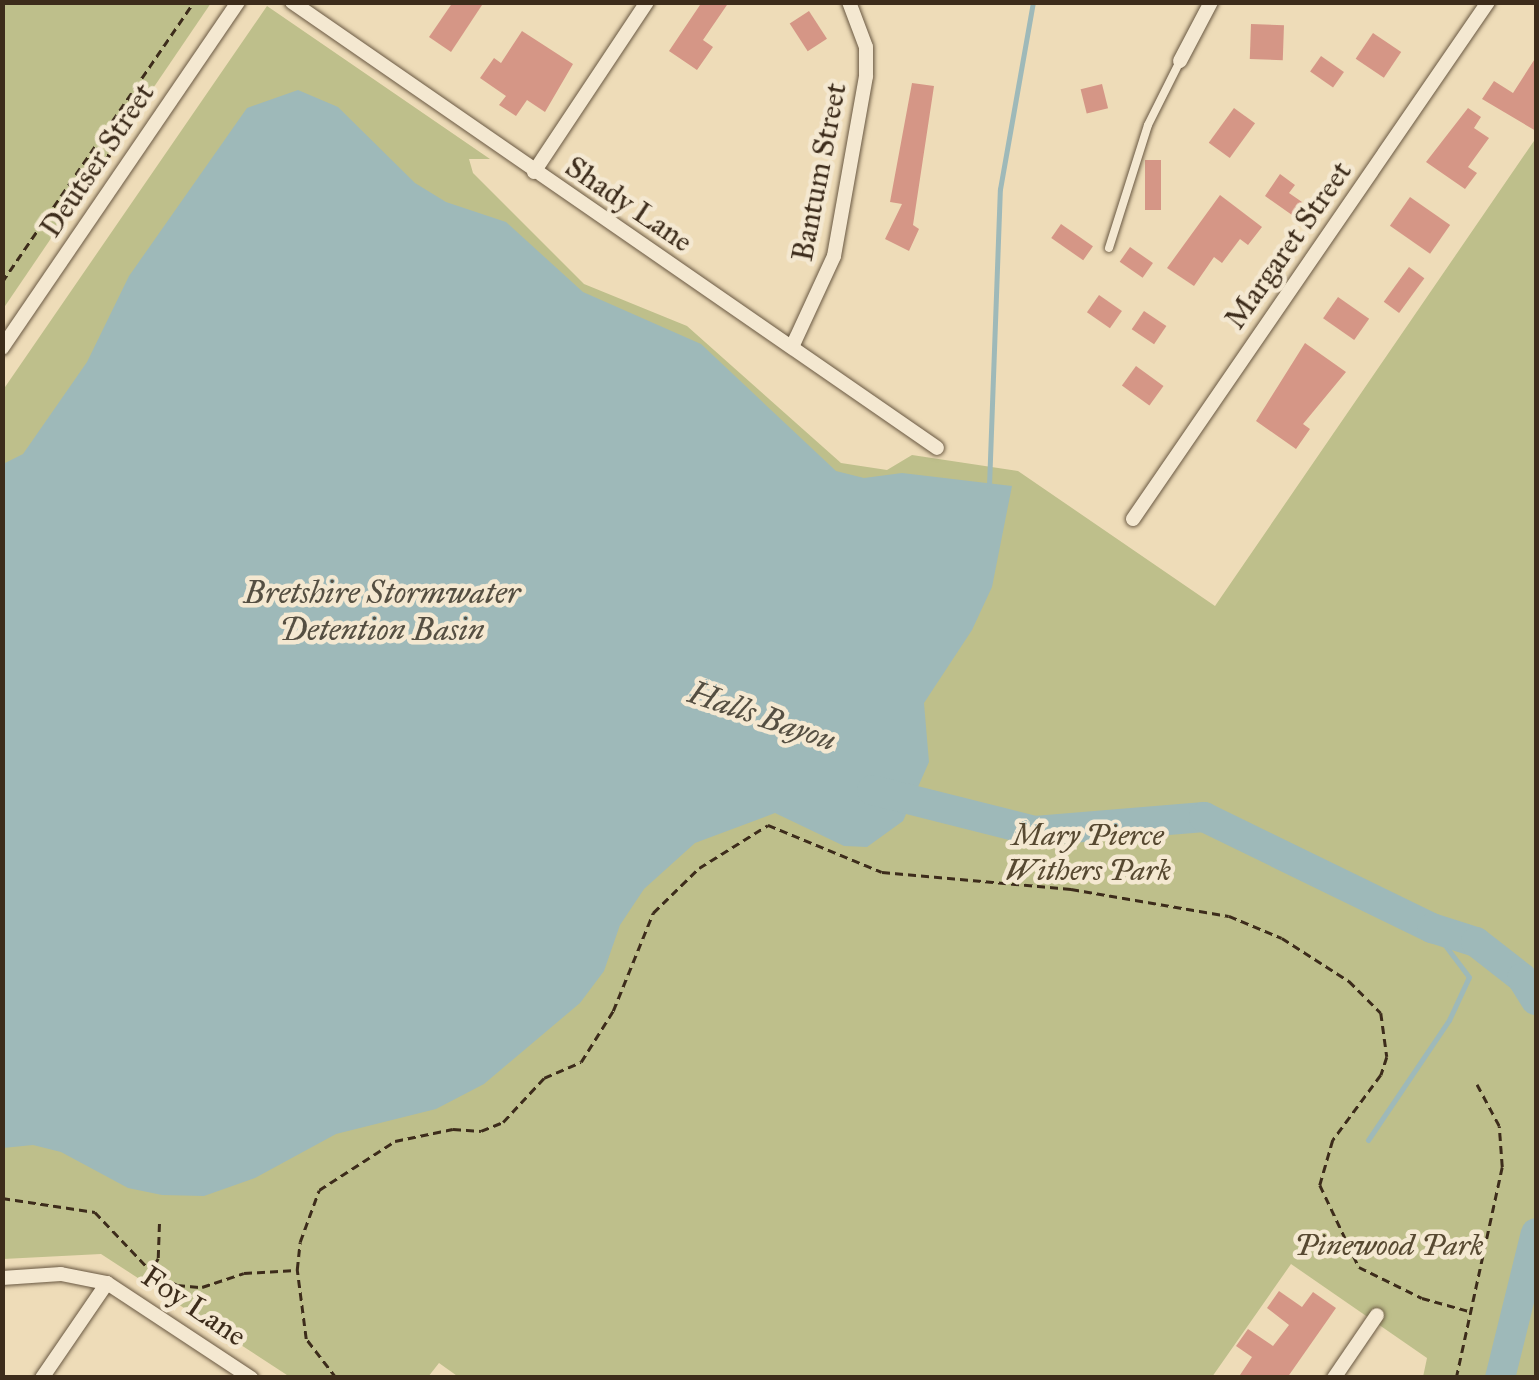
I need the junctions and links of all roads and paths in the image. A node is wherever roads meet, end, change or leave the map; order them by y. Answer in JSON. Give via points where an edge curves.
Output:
{"nodes":[{"id":1,"x":194,"y":2,"type":"edge"},
{"id":2,"x":238,"y":2,"type":"edge"},
{"id":3,"x":292,"y":2,"type":"edge"},
{"id":4,"x":647,"y":2,"type":"edge"},
{"id":5,"x":849,"y":2,"type":"edge"},
{"id":6,"x":1211,"y":2,"type":"edge"},
{"id":7,"x":1488,"y":2,"type":"edge"},
{"id":8,"x":1180,"y":61,"type":"joint"},
{"id":9,"x":95,"y":147,"type":"junction"},
{"id":10,"x":126,"y":166,"type":"junction"},
{"id":11,"x":534,"y":172,"type":"junction"},
{"id":12,"x":1109,"y":248,"type":"dead end"},
{"id":13,"x":2,"y":282,"type":"edge"},
{"id":14,"x":792,"y":347,"type":"junction"},
{"id":15,"x":2,"y":348,"type":"edge"},
{"id":16,"x":937,"y":448,"type":"dead end"},
{"id":17,"x":1133,"y":519,"type":"dead end"},
{"id":18,"x":1477,"y":1085,"type":"dead end"},
{"id":19,"x":2,"y":1198,"type":"edge"},
{"id":20,"x":159,"y":1222,"type":"dead end"},
{"id":21,"x":298,"y":1270,"type":"junction"},
{"id":22,"x":151,"y":1271,"type":"junction"},
{"id":23,"x":2,"y":1278,"type":"edge"},
{"id":24,"x":107,"y":1282,"type":"junction"},
{"id":25,"x":134,"y":1297,"type":"junction"},
{"id":26,"x":1469,"y":1311,"type":"junction"},
{"id":27,"x":1376,"y":1316,"type":"dead end"},
{"id":28,"x":42,"y":1378,"type":"edge"},
{"id":29,"x":251,"y":1378,"type":"edge"},
{"id":30,"x":336,"y":1378,"type":"edge"},
{"id":31,"x":1334,"y":1378,"type":"edge"},
{"id":32,"x":1456,"y":1378,"type":"edge"}],
"edges":[{"from":1,"to":9,"type":"path"},
{"from":2,"to":10,"type":"street","name":"Deutser Street"},
{"from":3,"to":11,"type":"street","name":"Shady Lane"},
{"from":4,"to":11,"type":"street"},
{"from":5,"to":14,"type":"street","name":"Bantum Street","via":[[866,47],[866,76],[834,256]]},
{"from":6,"to":8,"type":"street"},
{"from":7,"to":17,"type":"street","name":"Margaret Street"},
{"from":8,"to":12,"type":"lane","via":[[1148,125]]},
{"from":9,"to":10,"type":"path"},
{"from":9,"to":13,"type":"path"},
{"from":10,"to":15,"type":"street","name":"Deutser Street"},
{"from":11,"to":14,"type":"street","name":"Shady Lane"},
{"from":14,"to":16,"type":"street","name":"Shady Lane"},
{"from":18,"to":26,"type":"path","via":[[1503,1146]]},
{"from":19,"to":22,"type":"path","via":[[95,1212]]},
{"from":20,"to":22,"type":"path"},
{"from":21,"to":22,"type":"path","via":[[244,1273],[202,1287]]},
{"from":21,"to":26,"type":"path","via":[[300,1242],[320,1190],[396,1141],[453,1129],[482,1131],[504,1122],[544,1078],[581,1062],[613,1011],[652,913],[717,854],[774,825],[882,872],[1071,889],[1228,916],[1282,938],[1348,981],[1382,1013],[1387,1058],[1382,1075],[1333,1140],[1320,1185],[1359,1267],[1422,1298]]},
{"from":21,"to":30,"type":"path","via":[[306,1338]]},
{"from":22,"to":25,"type":"path"},
{"from":23,"to":24,"type":"street","via":[[61,1274]]},
{"from":24,"to":25,"type":"street","name":"Foy Lane"},
{"from":24,"to":28,"type":"street"},
{"from":25,"to":29,"type":"street","name":"Foy Lane"},
{"from":26,"to":32,"type":"path"},
{"from":27,"to":31,"type":"street"}]}
